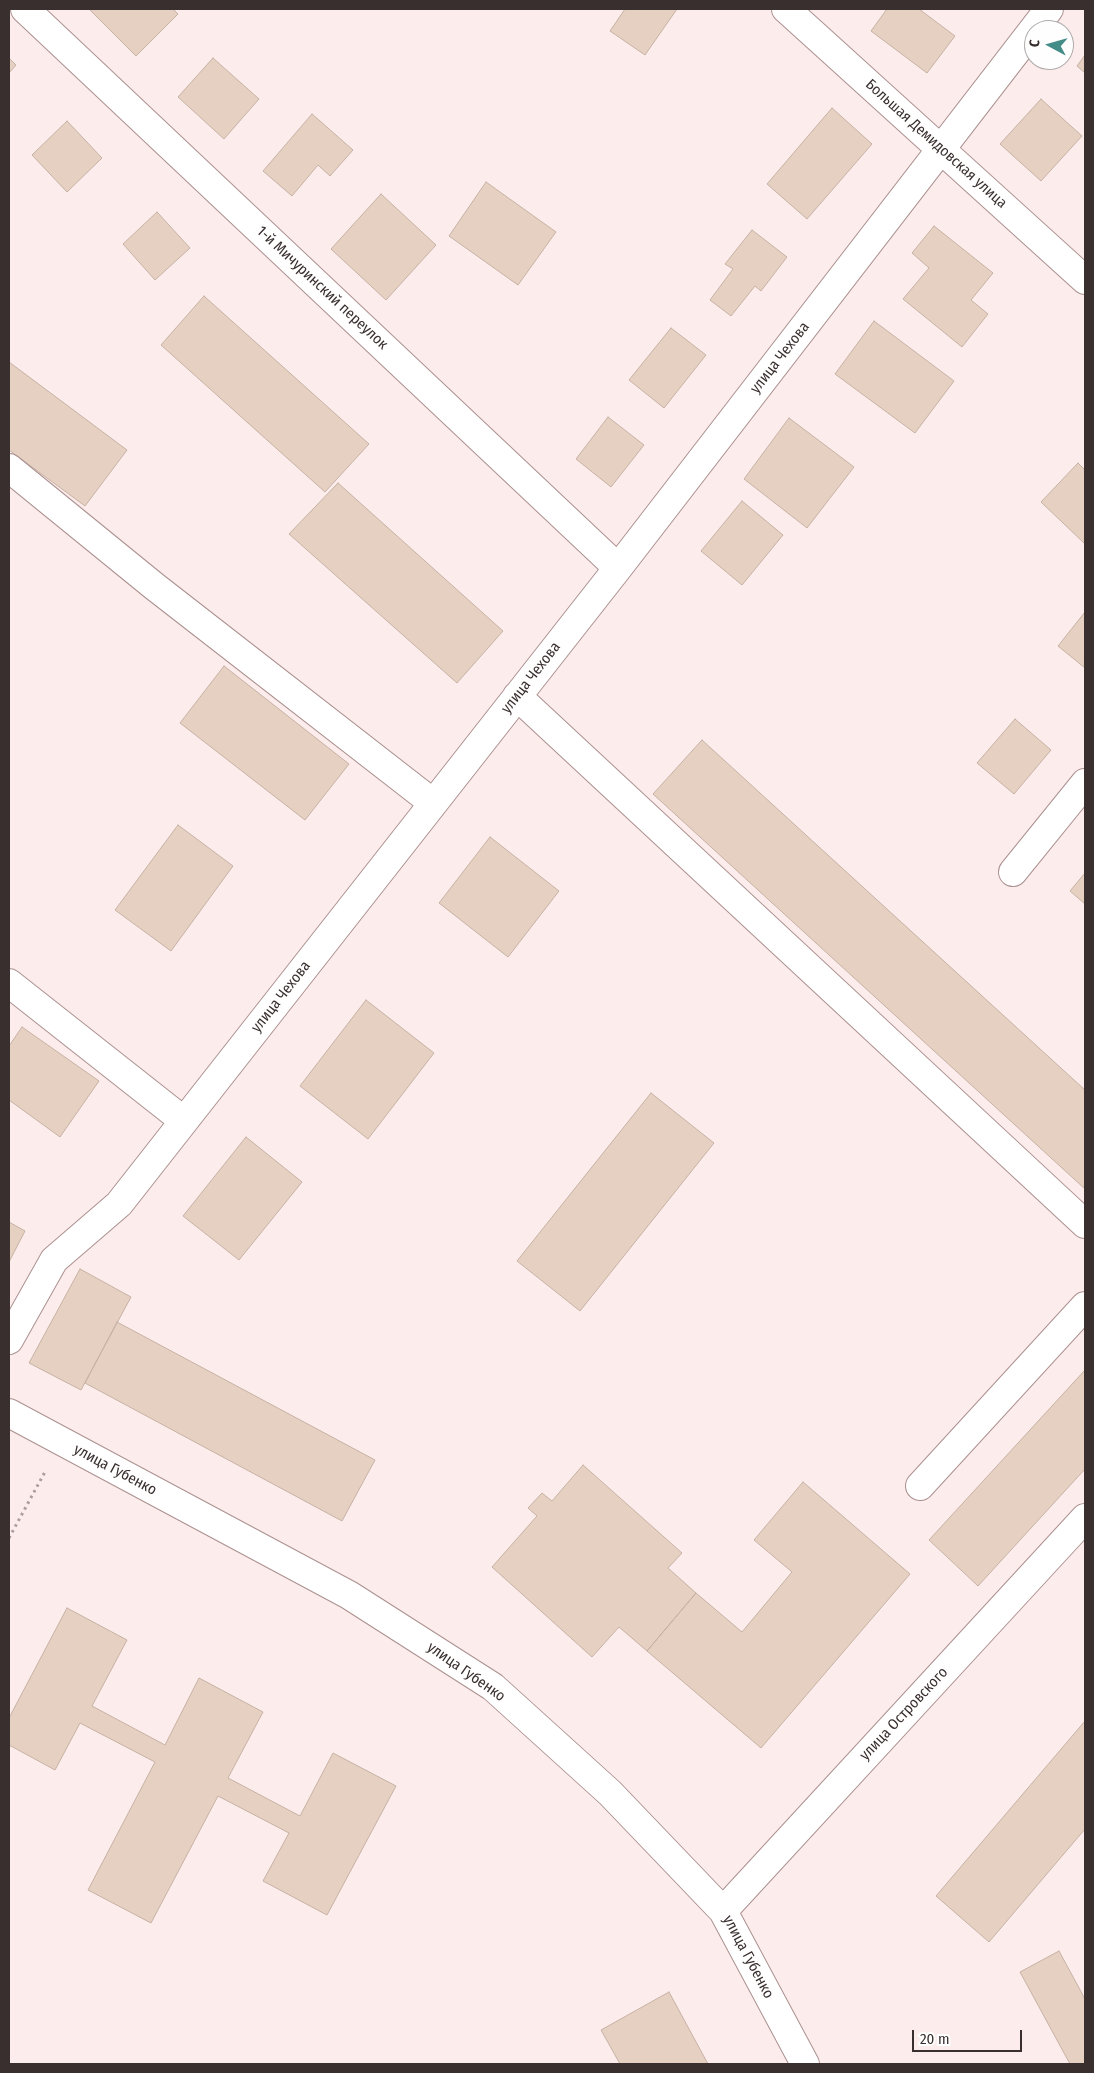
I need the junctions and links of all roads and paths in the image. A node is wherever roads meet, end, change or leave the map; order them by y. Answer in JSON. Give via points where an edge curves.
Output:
{"nodes":[{"id":1,"x":25,"y":9,"type":"edge"},
{"id":2,"x":786,"y":9,"type":"edge"},
{"id":3,"x":1049,"y":9,"type":"edge"},
{"id":4,"x":941,"y":148,"type":"junction"},
{"id":5,"x":1085,"y":280,"type":"edge"},
{"id":6,"x":9,"y":468,"type":"edge"},
{"id":7,"x":618,"y":568,"type":"junction"},
{"id":8,"x":517,"y":696,"type":"junction"},
{"id":9,"x":1085,"y":783,"type":"edge"},
{"id":10,"x":433,"y":803,"type":"junction"},
{"id":11,"x":1013,"y":872,"type":"dead end"},
{"id":12,"x":9,"y":983,"type":"edge"},
{"id":13,"x":184,"y":1121,"type":"junction"},
{"id":14,"x":1085,"y":1224,"type":"edge"},
{"id":15,"x":1085,"y":1306,"type":"edge"},
{"id":16,"x":9,"y":1340,"type":"edge"},
{"id":17,"x":9,"y":1413,"type":"edge"},
{"id":18,"x":47,"y":1468,"type":"dead end"},
{"id":19,"x":920,"y":1486,"type":"dead end"},
{"id":20,"x":1085,"y":1518,"type":"edge"},
{"id":21,"x":9,"y":1538,"type":"edge"},
{"id":22,"x":724,"y":1911,"type":"junction"},
{"id":23,"x":805,"y":2064,"type":"edge"}],
"edges":[{"from":1,"to":7,"type":"street","name":"1-й Мичуринский переулок"},
{"from":2,"to":4,"type":"street","name":"Большая Демидовская улица"},
{"from":3,"to":4,"type":"street","name":"улица Чехова"},
{"from":4,"to":5,"type":"street","name":"Большая Демидовская улица"},
{"from":4,"to":7,"type":"street","name":"улица Чехова"},
{"from":6,"to":10,"type":"street","via":[[154,586]]},
{"from":7,"to":8,"type":"street","name":"улица Чехова"},
{"from":8,"to":10,"type":"street","name":"улица Чехова"},
{"from":8,"to":14,"type":"street"},
{"from":9,"to":11,"type":"street"},
{"from":10,"to":13,"type":"street","name":"улица Чехова"},
{"from":12,"to":13,"type":"street"},
{"from":13,"to":16,"type":"street","name":"улица Чехова","via":[[119,1204],[54,1260]]},
{"from":15,"to":19,"type":"street"},
{"from":17,"to":22,"type":"street","name":"улица Губенко","via":[[349,1595],[493,1687],[610,1793]]},
{"from":18,"to":21,"type":"path"},
{"from":20,"to":22,"type":"street","name":"улица Островского"},
{"from":22,"to":23,"type":"street","name":"улица Губенко"}]}
